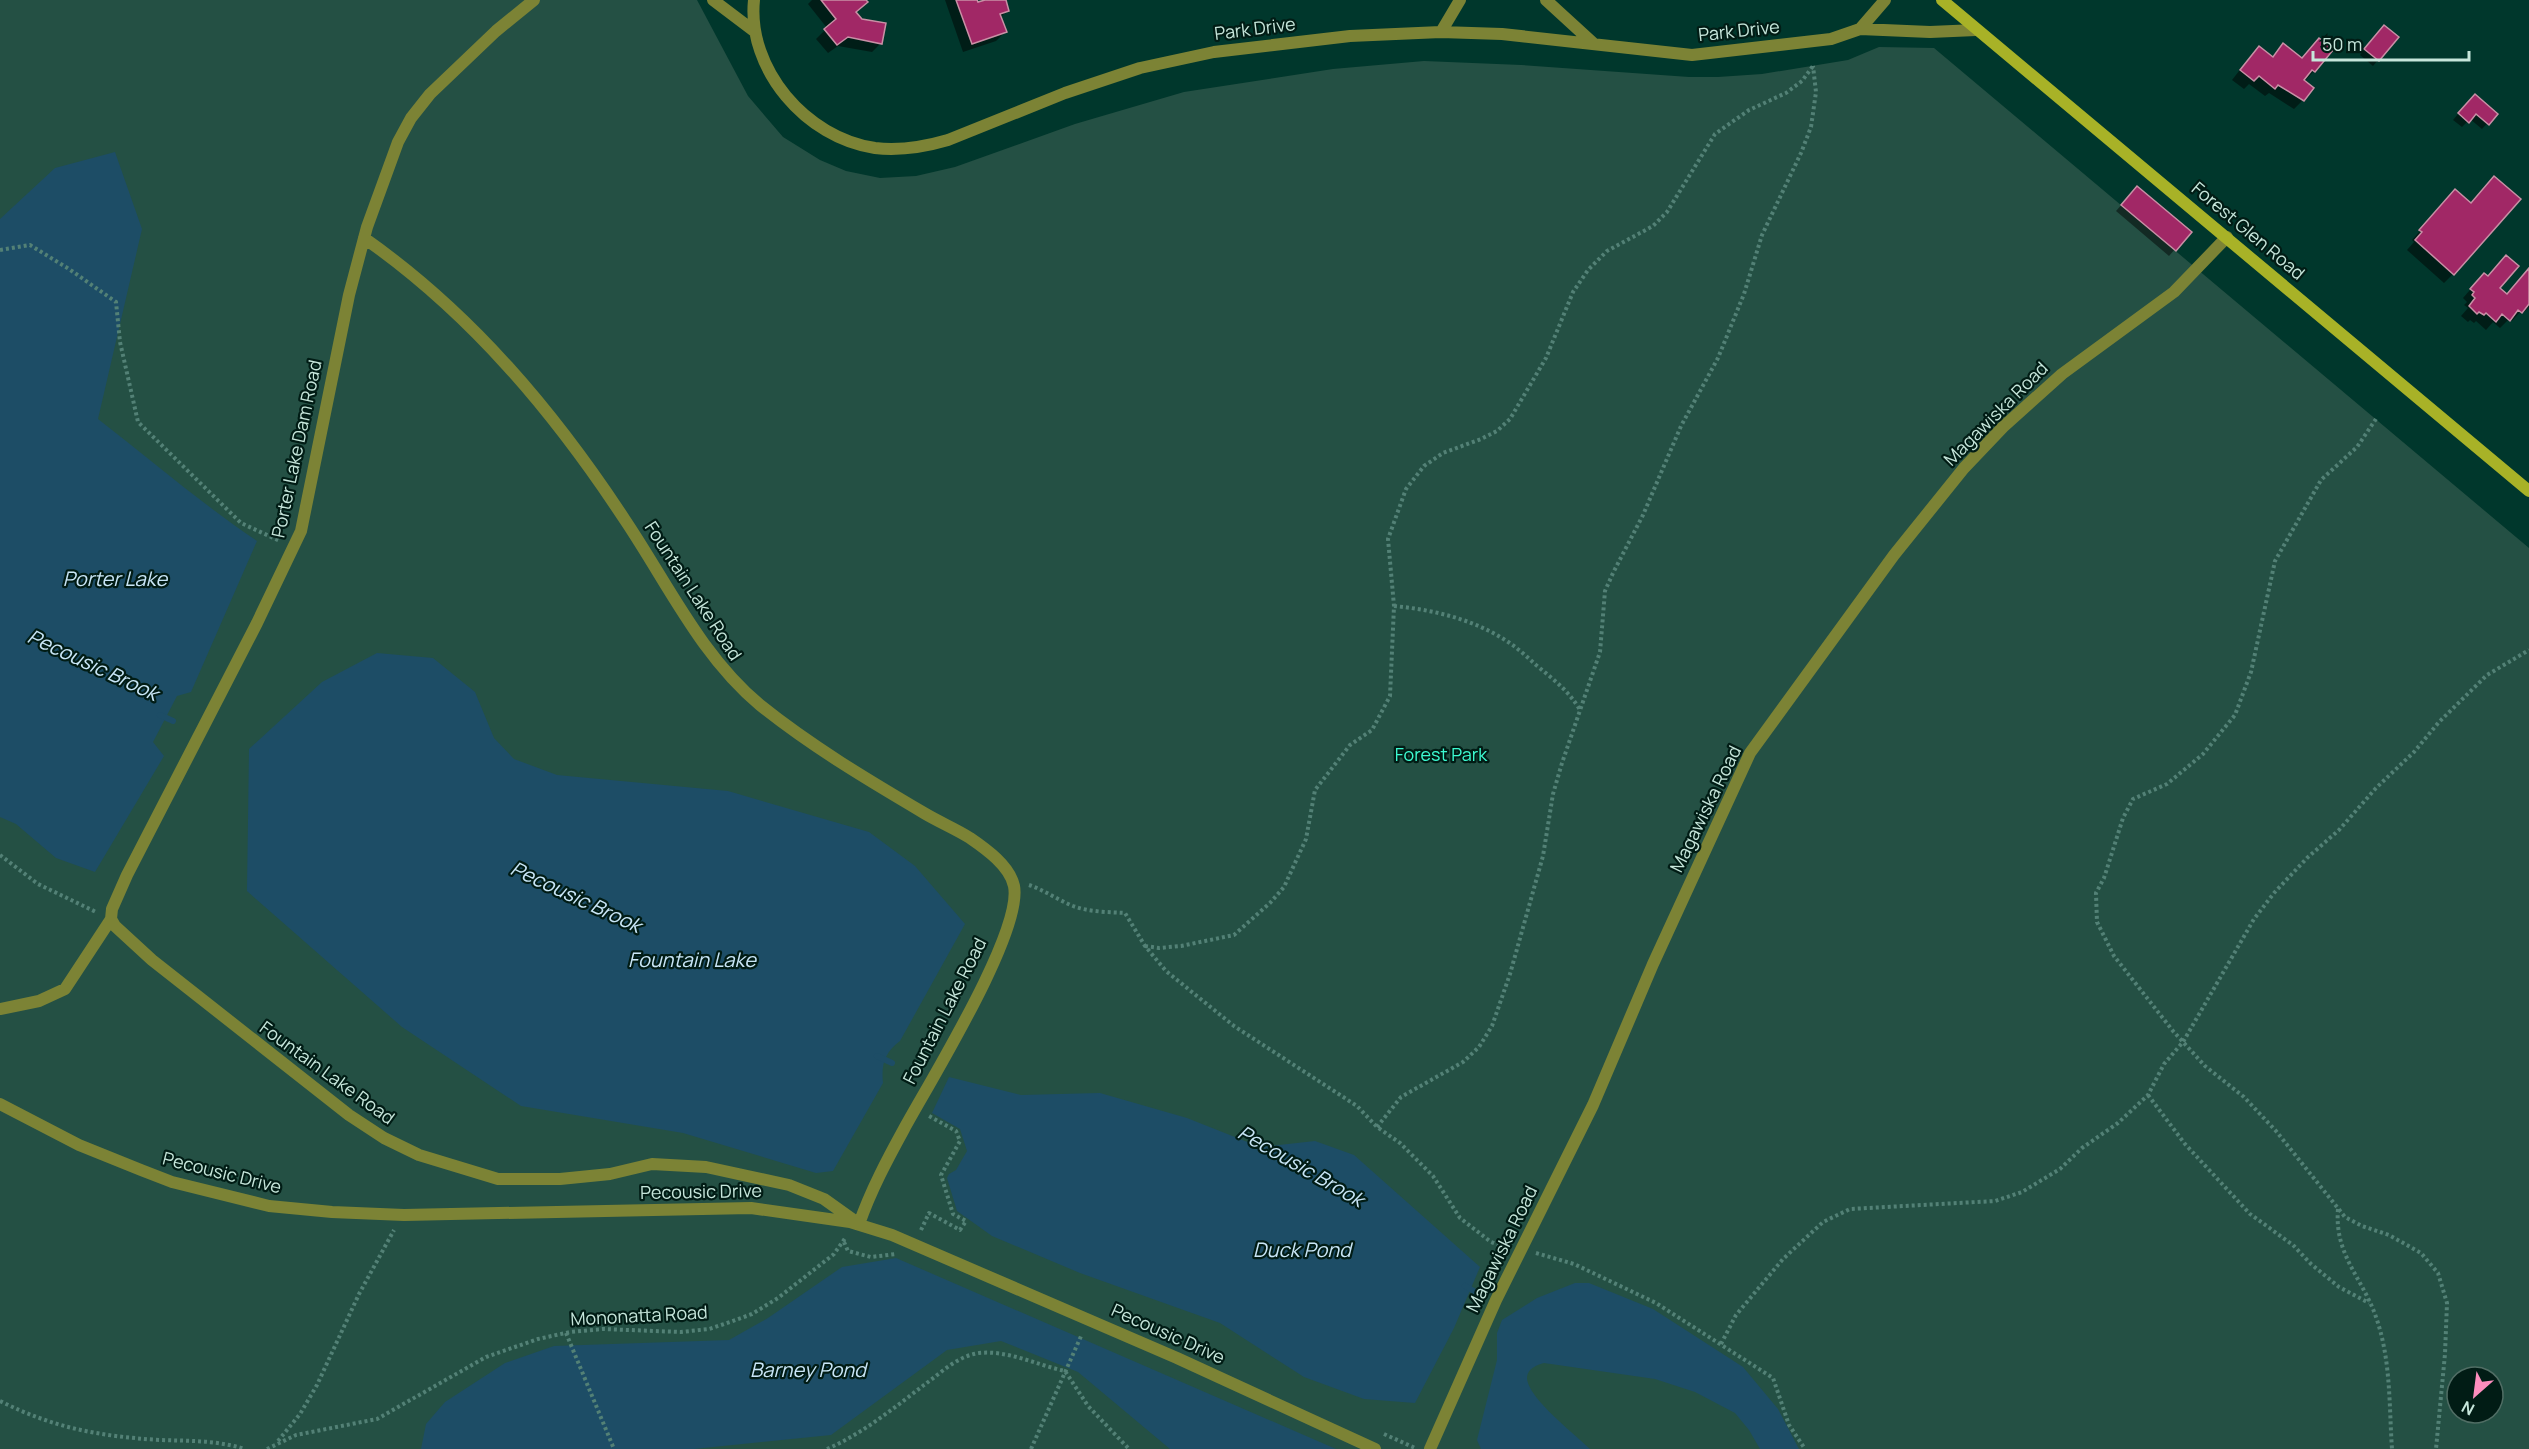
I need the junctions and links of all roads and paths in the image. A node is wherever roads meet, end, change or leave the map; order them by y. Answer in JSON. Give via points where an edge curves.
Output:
{"nodes":[{"id":1,"x":534,"y":0,"type":"edge"},
{"id":2,"x":713,"y":0,"type":"edge"},
{"id":3,"x":754,"y":0,"type":"edge"},
{"id":4,"x":1460,"y":0,"type":"edge"},
{"id":5,"x":1546,"y":0,"type":"edge"},
{"id":6,"x":1885,"y":0,"type":"edge"},
{"id":7,"x":1942,"y":0,"type":"edge"},
{"id":8,"x":1860,"y":29,"type":"junction"},
{"id":9,"x":1976,"y":30,"type":"junction"},
{"id":10,"x":754,"y":31,"type":"junction"},
{"id":11,"x":1441,"y":32,"type":"junction"},
{"id":12,"x":1594,"y":44,"type":"junction"},
{"id":13,"x":2227,"y":237,"type":"junction"},
{"id":14,"x":364,"y":238,"type":"junction"},
{"id":15,"x":0,"y":250,"type":"edge"},
{"id":16,"x":2376,"y":419,"type":"dead end"},
{"id":17,"x":2529,"y":491,"type":"edge"},
{"id":18,"x":294,"y":548,"type":"junction"},
{"id":19,"x":1394,"y":606,"type":"junction"},
{"id":20,"x":2529,"y":650,"type":"edge"},
{"id":21,"x":1580,"y":711,"type":"junction"},
{"id":22,"x":0,"y":855,"type":"edge"},
{"id":23,"x":1014,"y":883,"type":"junction"},
{"id":24,"x":111,"y":919,"type":"junction"},
{"id":25,"x":1145,"y":946,"type":"junction"},
{"id":26,"x":0,"y":1008,"type":"edge"},
{"id":27,"x":2183,"y":1042,"type":"junction"},
{"id":28,"x":2148,"y":1095,"type":"junction"},
{"id":29,"x":0,"y":1104,"type":"edge"},
{"id":30,"x":915,"y":1108,"type":"junction"},
{"id":31,"x":1377,"y":1127,"type":"junction"},
{"id":32,"x":2338,"y":1209,"type":"junction"},
{"id":33,"x":404,"y":1215,"type":"junction"},
{"id":34,"x":855,"y":1223,"type":"junction"},
{"id":35,"x":914,"y":1244,"type":"junction"},
{"id":36,"x":1519,"y":1254,"type":"junction"},
{"id":37,"x":2369,"y":1303,"type":"junction"},
{"id":38,"x":566,"y":1333,"type":"junction"},
{"id":39,"x":1082,"y":1333,"type":"dead end"},
{"id":40,"x":1720,"y":1344,"type":"junction"},
{"id":41,"x":1065,"y":1371,"type":"junction"},
{"id":42,"x":0,"y":1401,"type":"edge"},
{"id":43,"x":276,"y":1443,"type":"junction"},
{"id":44,"x":245,"y":1449,"type":"edge"},
{"id":45,"x":267,"y":1449,"type":"edge"},
{"id":46,"x":614,"y":1449,"type":"edge"},
{"id":47,"x":827,"y":1449,"type":"edge"},
{"id":48,"x":1032,"y":1449,"type":"edge"},
{"id":49,"x":1129,"y":1449,"type":"edge"},
{"id":50,"x":1375,"y":1449,"type":"edge"},
{"id":51,"x":1430,"y":1449,"type":"edge"},
{"id":52,"x":1805,"y":1449,"type":"edge"},
{"id":53,"x":2392,"y":1449,"type":"edge"},
{"id":54,"x":2436,"y":1449,"type":"edge"}],
"edges":[{"from":1,"to":14,"type":"street","name":"Porter Lake Dam Road","via":[[452,72],[411,118],[387,167]]},
{"from":2,"to":10,"type":"street"},
{"from":3,"to":10,"type":"street","name":"Park Drive"},
{"from":4,"to":11,"type":"street"},
{"from":5,"to":12,"type":"street"},
{"from":6,"to":8,"type":"street"},
{"from":7,"to":9,"type":"street","name":"Forest Glen Road"},
{"from":8,"to":9,"type":"street","name":"Park Drive"},
{"from":8,"to":12,"type":"street","name":"Park Drive","via":[[1831,39],[1692,55]]},
{"from":9,"to":13,"type":"street","name":"Forest Glen Road"},
{"from":10,"to":11,"type":"street","name":"Park Drive","via":[[765,64],[794,105],[841,137],[873,148],[892,149],[948,140],[1065,93],[1178,58],[1350,36]]},
{"from":11,"to":12,"type":"street","name":"Park Drive"},
{"from":13,"to":17,"type":"street","name":"Forest Glen Road"},
{"from":13,"to":36,"type":"street","name":"Magawiska Road","via":[[2174,292],[2062,374],[1972,460],[1894,555],[1766,730],[1734,784],[1593,1105]]},
{"from":14,"to":18,"type":"street","name":"Porter Lake Dam Road","via":[[305,514]]},
{"from":14,"to":23,"type":"street","name":"Fountain Lake Road","via":[[429,287],[507,364],[614,503],[706,648],[735,683],[824,752],[970,838],[999,862]]},
{"from":15,"to":18,"type":"path","via":[[30,245],[116,302],[120,342],[138,422],[241,523]]},
{"from":16,"to":27,"type":"path","via":[[2357,447],[2321,480],[2275,561],[2251,672],[2235,715],[2203,754],[2167,784],[2133,799],[2096,893],[2097,922],[2114,956]]},
{"from":18,"to":24,"type":"street","name":"Porter Lake Dam Road","via":[[127,875]]},
{"from":19,"to":21,"type":"path","via":[[1435,612],[1484,628],[1512,644],[1557,681]]},
{"from":19,"to":21,"type":"path","via":[[1388,539],[1406,489],[1424,466],[1443,453],[1497,431],[1510,419],[1546,358],[1573,292],[1588,270],[1607,251],[1653,225],[1667,212],[1715,134],[1749,110],[1786,93],[1813,66],[1816,92],[1811,127],[1762,235],[1718,358],[1681,426],[1605,591],[1600,652]]},
{"from":19,"to":25,"type":"path","via":[[1390,696],[1372,730],[1350,744],[1315,790],[1306,839],[1284,887],[1234,935],[1181,946]]},
{"from":20,"to":27,"type":"path","via":[[2487,675],[2274,893],[2254,919]]},
{"from":21,"to":31,"type":"path","via":[[1553,794],[1543,856],[1510,974],[1491,1026],[1479,1047],[1463,1062],[1401,1097]]},
{"from":22,"to":24,"type":"path","via":[[38,884]]},
{"from":23,"to":25,"type":"path","via":[[1047,891],[1088,910],[1125,913]]},
{"from":23,"to":30,"type":"street","name":"Fountain Lake Road","via":[[1009,920],[991,965],[965,1021]]},
{"from":24,"to":26,"type":"street","name":"Porter Lake Dam Road","via":[[65,989],[39,1001]]},
{"from":24,"to":34,"type":"street","name":"Fountain Lake Road","via":[[175,979],[340,1109],[419,1155],[498,1179],[560,1179],[610,1174],[652,1164],[706,1167],[789,1185],[824,1199]]},
{"from":25,"to":31,"type":"path","via":[[1166,971],[1234,1026],[1357,1106]]},
{"from":27,"to":28,"type":"path","via":[[2164,1064]]},
{"from":27,"to":32,"type":"path","via":[[2205,1066],[2244,1096]]},
{"from":28,"to":37,"type":"path","via":[[2185,1144],[2250,1214],[2293,1245],[2339,1287]]},
{"from":28,"to":40,"type":"path","via":[[2060,1169],[2022,1192],[1995,1201],[1850,1209],[1823,1222],[1783,1259],[1736,1315]]},
{"from":29,"to":33,"type":"street","name":"Pecousic Drive","via":[[79,1145],[172,1182],[269,1206]]},
{"from":30,"to":34,"type":"street","name":"Fountain Lake Road"},
{"from":30,"to":35,"type":"path","via":[[956,1131],[960,1141],[941,1175],[953,1215],[966,1221],[960,1230],[929,1213]]},
{"from":31,"to":36,"type":"path","via":[[1400,1143],[1433,1176],[1460,1218],[1491,1242]]},
{"from":32,"to":37,"type":"path","via":[[2336,1228],[2340,1244]]},
{"from":32,"to":54,"type":"path","via":[[2345,1217],[2421,1253],[2438,1274],[2447,1303]]},
{"from":33,"to":34,"type":"street","name":"Pecousic Drive","via":[[711,1207],[767,1209]]},
{"from":33,"to":43,"type":"path","via":[[359,1294],[312,1394]]},
{"from":34,"to":35,"type":"street","name":"Pecousic Drive"},
{"from":34,"to":38,"type":"path","name":"Mononatta Road","via":[[834,1254],[752,1314],[710,1329],[681,1332],[603,1329]]},
{"from":35,"to":50,"type":"street","name":"Pecousic Drive","via":[[1178,1358]]},
{"from":36,"to":40,"type":"path","via":[[1534,1253],[1592,1272],[1656,1303]]},
{"from":36,"to":51,"type":"street","name":"Magawiska Road"},
{"from":37,"to":53,"type":"path","via":[[2386,1353]]},
{"from":38,"to":43,"type":"path","name":"Mononatta Road","via":[[486,1357],[376,1419],[296,1435]]},
{"from":38,"to":46,"type":"path"},
{"from":39,"to":41,"type":"path"},
{"from":40,"to":52,"type":"path","via":[[1773,1378],[1790,1425]]},
{"from":41,"to":47,"type":"path","via":[[998,1354],[965,1357],[876,1420]]},
{"from":41,"to":48,"type":"path"},
{"from":41,"to":49,"type":"path","via":[[1088,1406]]},
{"from":42,"to":44,"type":"path","via":[[65,1428],[132,1438],[197,1439]]},
{"from":43,"to":45,"type":"path","name":"Mononatta Road"}]}
